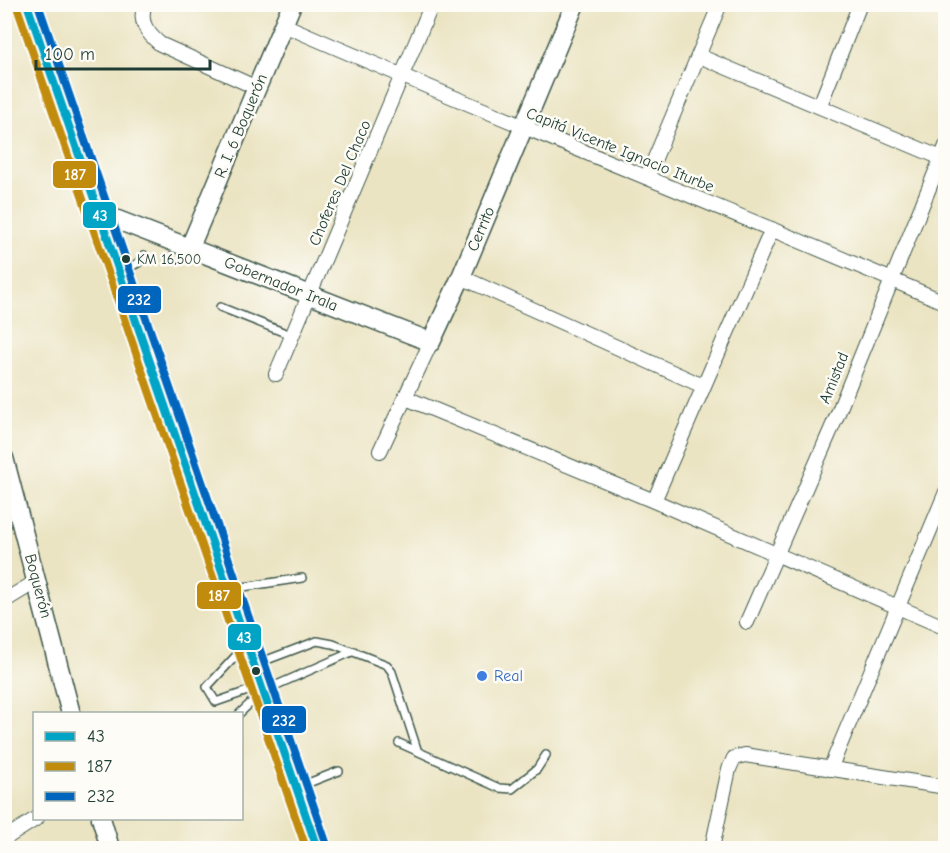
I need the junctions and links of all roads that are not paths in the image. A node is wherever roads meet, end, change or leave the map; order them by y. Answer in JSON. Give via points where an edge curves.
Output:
{"nodes":[{"id":1,"x":27,"y":4,"type":"edge"},
{"id":2,"x":145,"y":4,"type":"edge"},
{"id":3,"x":292,"y":4,"type":"edge"},
{"id":4,"x":432,"y":4,"type":"edge"},
{"id":5,"x":575,"y":4,"type":"edge"},
{"id":6,"x":720,"y":4,"type":"edge"},
{"id":7,"x":860,"y":4,"type":"edge"},
{"id":8,"x":284,"y":25,"type":"junction"},
{"id":9,"x":699,"y":56,"type":"junction"},
{"id":10,"x":402,"y":77,"type":"junction"},
{"id":11,"x":257,"y":88,"type":"junction"},
{"id":12,"x":820,"y":105,"type":"junction"},
{"id":13,"x":524,"y":129,"type":"junction"},
{"id":14,"x":944,"y":154,"type":"edge"},
{"id":15,"x":647,"y":177,"type":"junction"},
{"id":16,"x":97,"y":212,"type":"junction"},
{"id":17,"x":772,"y":229,"type":"junction"},
{"id":18,"x":190,"y":247,"type":"junction"},
{"id":19,"x":144,"y":255,"type":"dead end"},
{"id":20,"x":118,"y":273,"type":"junction"},
{"id":21,"x":461,"y":277,"type":"junction"},
{"id":22,"x":893,"y":280,"type":"junction"},
{"id":23,"x":310,"y":297,"type":"junction"},
{"id":24,"x":945,"y":303,"type":"edge"},
{"id":25,"x":220,"y":307,"type":"dead end"},
{"id":26,"x":293,"y":336,"type":"junction"},
{"id":27,"x":431,"y":342,"type":"junction"},
{"id":28,"x":276,"y":374,"type":"dead end"},
{"id":29,"x":703,"y":386,"type":"junction"},
{"id":30,"x":406,"y":398,"type":"junction"},
{"id":31,"x":380,"y":451,"type":"dead end"},
{"id":32,"x":4,"y":458,"type":"edge"},
{"id":33,"x":945,"y":492,"type":"edge"},
{"id":34,"x":654,"y":501,"type":"junction"},
{"id":35,"x":778,"y":554,"type":"junction"},
{"id":36,"x":302,"y":578,"type":"dead end"},
{"id":37,"x":37,"y":581,"type":"junction"},
{"id":38,"x":228,"y":590,"type":"junction"},
{"id":39,"x":4,"y":601,"type":"edge"},
{"id":40,"x":897,"y":608,"type":"junction"},
{"id":41,"x":747,"y":622,"type":"dead end"},
{"id":42,"x":945,"y":628,"type":"edge"},
{"id":43,"x":354,"y":651,"type":"junction"},
{"id":44,"x":256,"y":672,"type":"junction"},
{"id":45,"x":71,"y":712,"type":"edge"},
{"id":46,"x":240,"y":712,"type":"edge"},
{"id":47,"x":399,"y":743,"type":"dead end"},
{"id":48,"x":417,"y":749,"type":"junction"},
{"id":49,"x":546,"y":755,"type":"dead end"},
{"id":50,"x":830,"y":769,"type":"junction"},
{"id":51,"x":339,"y":771,"type":"dead end"},
{"id":52,"x":945,"y":787,"type":"edge"},
{"id":53,"x":296,"y":788,"type":"junction"},
{"id":54,"x":35,"y":820,"type":"edge"},
{"id":55,"x":101,"y":820,"type":"edge"},
{"id":56,"x":4,"y":838,"type":"edge"},
{"id":57,"x":110,"y":849,"type":"edge"},
{"id":58,"x":317,"y":849,"type":"edge"},
{"id":59,"x":712,"y":849,"type":"edge"}],
"edges":[{"from":1,"to":16,"type":"main road"},
{"from":2,"to":11,"type":"street","via":[[143,23],[160,44]]},
{"from":3,"to":8,"type":"street","name":"R. I. 6 Boquerón"},
{"from":4,"to":10,"type":"street","name":"Choferes Del Chaco"},
{"from":5,"to":13,"type":"street","name":"Cerrito"},
{"from":6,"to":9,"type":"street"},
{"from":7,"to":12,"type":"street"},
{"from":8,"to":10,"type":"street","name":"Capitá Vicente Ignacio Iturbe"},
{"from":8,"to":11,"type":"street","name":"R. I. 6 Boquerón"},
{"from":9,"to":12,"type":"street"},
{"from":9,"to":15,"type":"street"},
{"from":10,"to":13,"type":"street","name":"Capitá Vicente Ignacio Iturbe"},
{"from":10,"to":23,"type":"street","name":"Choferes Del Chaco"},
{"from":11,"to":18,"type":"street","name":"R. I. 6 Boquerón"},
{"from":12,"to":14,"type":"street"},
{"from":13,"to":15,"type":"street","name":"Capitá Vicente Ignacio Iturbe"},
{"from":13,"to":21,"type":"street","name":"Cerrito"},
{"from":14,"to":22,"type":"street","name":"Amistad"},
{"from":15,"to":17,"type":"street","name":"Capitá Vicente Ignacio Iturbe"},
{"from":16,"to":18,"type":"street","name":"Gobernador Irala","via":[[148,235]]},
{"from":16,"to":20,"type":"main road"},
{"from":17,"to":22,"type":"street","name":"Capitá Vicente Ignacio Iturbe"},
{"from":17,"to":29,"type":"street"},
{"from":18,"to":23,"type":"street","name":"Gobernador Irala"},
{"from":19,"to":20,"type":"lane","via":[[138,263]]},
{"from":20,"to":38,"type":"main road"},
{"from":21,"to":27,"type":"street","name":"Cerrito"},
{"from":21,"to":29,"type":"street"},
{"from":22,"to":24,"type":"street","name":"Capitá Vicente Ignacio Iturbe"},
{"from":22,"to":35,"type":"street","name":"Amistad"},
{"from":23,"to":26,"type":"street","name":"Choferes Del Chaco"},
{"from":23,"to":27,"type":"street","name":"Gobernador Irala"},
{"from":25,"to":26,"type":"lane"},
{"from":26,"to":28,"type":"street","name":"Choferes Del Chaco"},
{"from":27,"to":30,"type":"street","name":"Cerrito"},
{"from":29,"to":34,"type":"street"},
{"from":30,"to":31,"type":"street","name":"Cerrito"},
{"from":30,"to":34,"type":"street"},
{"from":32,"to":37,"type":"street","name":"Boquerón"},
{"from":33,"to":40,"type":"street"},
{"from":34,"to":35,"type":"street"},
{"from":35,"to":40,"type":"street"},
{"from":35,"to":41,"type":"street","name":"Amistad"},
{"from":36,"to":38,"type":"lane"},
{"from":37,"to":39,"type":"street"},
{"from":37,"to":45,"type":"street","name":"Boquerón"},
{"from":38,"to":44,"type":"main road"},
{"from":40,"to":42,"type":"street"},
{"from":40,"to":50,"type":"street"},
{"from":43,"to":44,"type":"lane"},
{"from":43,"to":44,"type":"lane","via":[[317,641]]},
{"from":43,"to":48,"type":"lane","via":[[387,665],[392,672]]},
{"from":44,"to":44,"type":"lane","via":[[206,688],[216,702]]},
{"from":44,"to":46,"type":"lane"},
{"from":44,"to":53,"type":"main road"},
{"from":47,"to":48,"type":"lane"},
{"from":48,"to":49,"type":"lane","via":[[499,788],[512,789]]},
{"from":50,"to":52,"type":"street"},
{"from":50,"to":59,"type":"street","via":[[745,755],[734,758]]},
{"from":51,"to":53,"type":"lane"},
{"from":53,"to":58,"type":"main road"},
{"from":54,"to":56,"type":"street"},
{"from":55,"to":57,"type":"street"}]}
